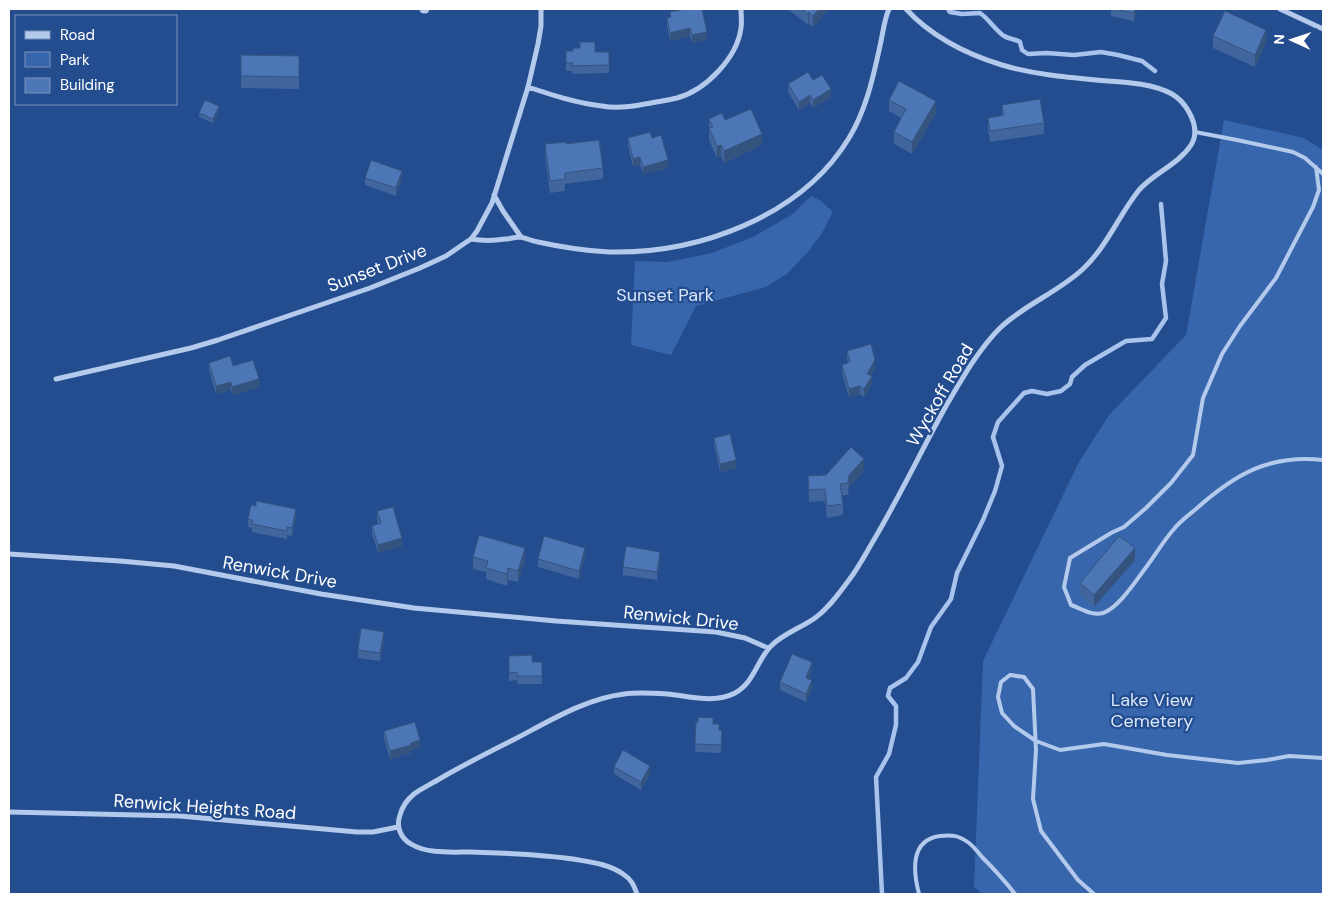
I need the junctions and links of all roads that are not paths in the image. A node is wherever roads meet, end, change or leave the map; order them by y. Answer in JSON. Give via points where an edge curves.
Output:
{"nodes":[{"id":1,"x":541,"y":9,"type":"edge"},
{"id":2,"x":741,"y":9,"type":"edge"},
{"id":3,"x":889,"y":9,"type":"edge"},
{"id":4,"x":906,"y":9,"type":"edge"},
{"id":5,"x":1280,"y":9,"type":"edge"},
{"id":6,"x":1323,"y":29,"type":"edge"},
{"id":7,"x":528,"y":88,"type":"junction"},
{"id":8,"x":1195,"y":132,"type":"junction"},
{"id":9,"x":1316,"y":167,"type":"junction"},
{"id":10,"x":1323,"y":174,"type":"edge"},
{"id":11,"x":494,"y":195,"type":"junction"},
{"id":12,"x":521,"y":237,"type":"junction"},
{"id":13,"x":471,"y":239,"type":"junction"},
{"id":14,"x":56,"y":380,"type":"dead end"},
{"id":15,"x":1323,"y":460,"type":"edge"},
{"id":16,"x":9,"y":554,"type":"edge"},
{"id":17,"x":768,"y":648,"type":"junction"},
{"id":18,"x":1036,"y":741,"type":"junction"},
{"id":19,"x":1323,"y":758,"type":"edge"},
{"id":20,"x":9,"y":812,"type":"edge"},
{"id":21,"x":398,"y":827,"type":"junction"},
{"id":22,"x":637,"y":894,"type":"edge"},
{"id":23,"x":919,"y":894,"type":"edge"},
{"id":24,"x":1015,"y":894,"type":"edge"},
{"id":25,"x":1094,"y":894,"type":"edge"}],
"edges":[{"from":1,"to":7,"type":"street","name":"Sunset Drive","via":[[541,26]]},
{"from":2,"to":7,"type":"street","via":[[741,28],[732,52],[708,81],[677,98],[632,106],[603,106]]},
{"from":3,"to":12,"type":"street","via":[[869,93],[849,137],[809,185],[770,212],[727,234],[660,250],[610,252]]},
{"from":4,"to":8,"type":"street","via":[[940,37],[1000,64],[1039,73],[1134,83],[1169,92],[1188,109]]},
{"from":5,"to":6,"type":"street"},
{"from":7,"to":11,"type":"street","name":"Sunset Drive"},
{"from":8,"to":9,"type":"lane","via":[[1293,152]]},
{"from":8,"to":17,"type":"street","name":"Wyckoff Road","via":[[1188,149],[1140,190],[1088,265],[1068,282],[1016,314],[988,341],[960,383],[852,576],[816,618]]},
{"from":9,"to":10,"type":"lane"},
{"from":9,"to":15,"type":"lane","via":[[1319,190],[1313,207],[1276,278],[1240,326],[1214,371],[1203,398],[1193,455],[1171,483],[1124,527],[1070,558],[1064,587],[1071,605],[1095,614],[1106,612],[1126,595],[1174,528],[1209,497],[1245,473],[1285,460]]},
{"from":11,"to":12,"type":"street"},
{"from":11,"to":13,"type":"street","name":"Sunset Drive"},
{"from":12,"to":13,"type":"street","via":[[486,241]]},
{"from":13,"to":14,"type":"street","name":"Sunset Drive","via":[[446,256],[370,288],[192,348]]},
{"from":16,"to":17,"type":"street","name":"Renwick Drive","via":[[174,566],[414,608],[716,632]]},
{"from":17,"to":21,"type":"street","via":[[749,681],[731,695],[710,699],[667,694],[621,694],[588,703],[469,761],[412,795],[403,806]]},
{"from":18,"to":18,"type":"lane","via":[[1033,689],[1024,676],[1010,675],[1001,682],[998,697],[1002,713]]},
{"from":18,"to":19,"type":"lane","via":[[1060,750],[1104,744],[1238,763],[1289,756]]},
{"from":18,"to":25,"type":"lane","via":[[1033,799],[1041,831],[1078,880]]},
{"from":20,"to":21,"type":"street","name":"Renwick Heights Road","via":[[180,816],[357,832]]},
{"from":21,"to":22,"type":"street","via":[[404,840],[425,850],[547,855],[610,867],[634,884]]},
{"from":23,"to":24,"type":"lane","via":[[914,858],[924,841],[954,834],[970,844]]}]}
